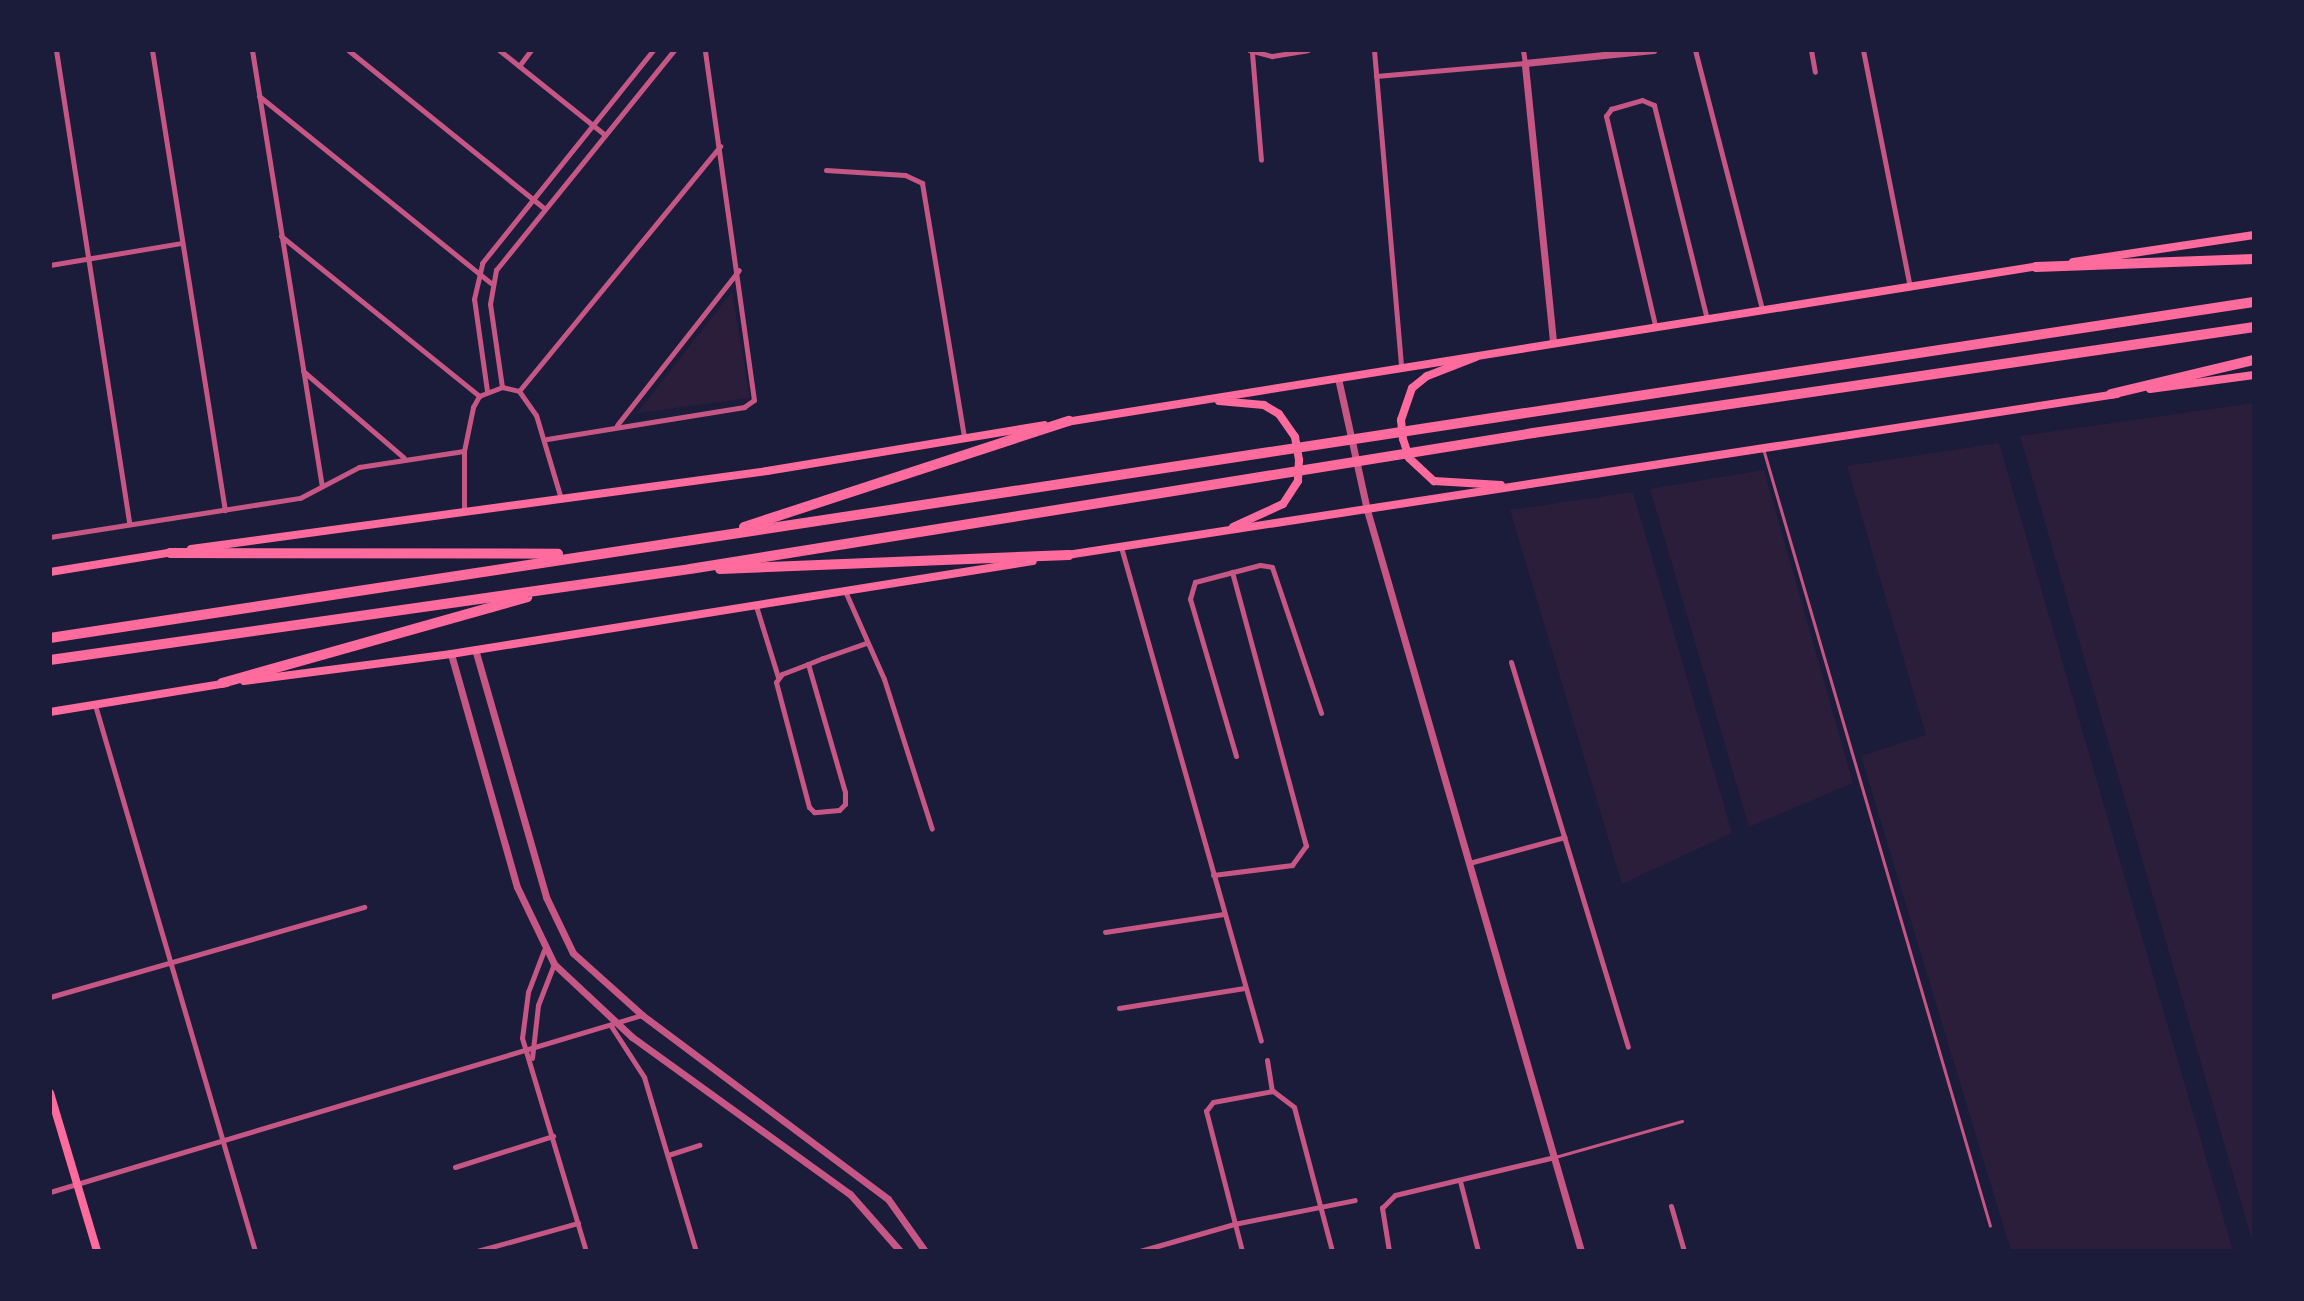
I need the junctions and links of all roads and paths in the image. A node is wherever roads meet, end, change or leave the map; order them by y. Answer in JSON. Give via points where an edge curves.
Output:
{"nodes":[{"id":1,"x":56,"y":50,"type":"edge"},
{"id":2,"x":152,"y":50,"type":"edge"},
{"id":3,"x":252,"y":50,"type":"edge"},
{"id":4,"x":348,"y":50,"type":"edge"},
{"id":5,"x":499,"y":50,"type":"edge"},
{"id":6,"x":531,"y":50,"type":"edge"},
{"id":7,"x":653,"y":50,"type":"edge"},
{"id":8,"x":674,"y":50,"type":"edge"},
{"id":9,"x":705,"y":50,"type":"edge"},
{"id":10,"x":1308,"y":50,"type":"edge"},
{"id":11,"x":1374,"y":50,"type":"edge"},
{"id":12,"x":1523,"y":50,"type":"edge"},
{"id":13,"x":1653,"y":50,"type":"edge"},
{"id":14,"x":1695,"y":50,"type":"edge"},
{"id":15,"x":1811,"y":50,"type":"edge"},
{"id":16,"x":1863,"y":50,"type":"edge"},
{"id":17,"x":1251,"y":51,"type":"edge"},
{"id":18,"x":1626,"y":53,"type":"edge"},
{"id":19,"x":1525,"y":63,"type":"junction"},
{"id":20,"x":519,"y":66,"type":"junction"},
{"id":21,"x":1815,"y":72,"type":"dead end"},
{"id":22,"x":1376,"y":76,"type":"junction"},
{"id":23,"x":259,"y":96,"type":"junction"},
{"id":24,"x":593,"y":125,"type":"junction"},
{"id":25,"x":605,"y":135,"type":"junction"},
{"id":26,"x":720,"y":146,"type":"junction"},
{"id":27,"x":1261,"y":160,"type":"dead end"},
{"id":28,"x":826,"y":170,"type":"dead end"},
{"id":29,"x":531,"y":198,"type":"junction"},
{"id":30,"x":544,"y":208,"type":"junction"},
{"id":31,"x":2254,"y":235,"type":"edge"},
{"id":32,"x":281,"y":236,"type":"junction"},
{"id":33,"x":182,"y":243,"type":"junction"},
{"id":34,"x":89,"y":259,"type":"junction"},
{"id":35,"x":2254,"y":259,"type":"edge"},
{"id":36,"x":50,"y":265,"type":"edge"},
{"id":37,"x":2036,"y":267,"type":"junction"},
{"id":38,"x":739,"y":270,"type":"junction"},
{"id":39,"x":477,"y":273,"type":"junction"},
{"id":40,"x":491,"y":283,"type":"junction"},
{"id":41,"x":1910,"y":288,"type":"junction"},
{"id":42,"x":2254,"y":302,"type":"edge"},
{"id":43,"x":1762,"y":311,"type":"junction"},
{"id":44,"x":1707,"y":319,"type":"junction"},
{"id":45,"x":1655,"y":325,"type":"junction"},
{"id":46,"x":2254,"y":327,"type":"edge"},
{"id":47,"x":1553,"y":341,"type":"junction"},
{"id":48,"x":1495,"y":350,"type":"junction"},
{"id":49,"x":2254,"y":360,"type":"edge"},
{"id":50,"x":1401,"y":367,"type":"junction"},
{"id":51,"x":303,"y":371,"type":"junction"},
{"id":52,"x":2254,"y":375,"type":"edge"},
{"id":53,"x":1338,"y":378,"type":"junction"},
{"id":54,"x":502,"y":387,"type":"junction"},
{"id":55,"x":487,"y":391,"type":"junction"},
{"id":56,"x":519,"y":391,"type":"junction"},
{"id":57,"x":2111,"y":394,"type":"junction"},
{"id":58,"x":479,"y":396,"type":"junction"},
{"id":59,"x":1201,"y":400,"type":"junction"},
{"id":60,"x":1069,"y":421,"type":"junction"},
{"id":61,"x":616,"y":426,"type":"junction"},
{"id":62,"x":964,"y":438,"type":"junction"},
{"id":63,"x":547,"y":439,"type":"junction"},
{"id":64,"x":1763,"y":448,"type":"junction"},
{"id":65,"x":464,"y":451,"type":"junction"},
{"id":66,"x":405,"y":459,"type":"junction"},
{"id":67,"x":1533,"y":484,"type":"junction"},
{"id":68,"x":322,"y":485,"type":"junction"},
{"id":69,"x":562,"y":500,"type":"junction"},
{"id":70,"x":225,"y":510,"type":"junction"},
{"id":71,"x":1367,"y":510,"type":"junction"},
{"id":72,"x":464,"y":512,"type":"junction"},
{"id":73,"x":129,"y":524,"type":"junction"},
{"id":74,"x":1209,"y":534,"type":"junction"},
{"id":75,"x":715,"y":536,"type":"junction"},
{"id":76,"x":50,"y":537,"type":"edge"},
{"id":77,"x":1121,"y":547,"type":"junction"},
{"id":78,"x":170,"y":553,"type":"junction"},
{"id":79,"x":588,"y":554,"type":"junction"},
{"id":80,"x":1074,"y":554,"type":"junction"},
{"id":81,"x":690,"y":569,"type":"junction"},
{"id":82,"x":50,"y":572,"type":"edge"},
{"id":83,"x":1232,"y":572,"type":"junction"},
{"id":84,"x":554,"y":588,"type":"junction"},
{"id":85,"x":845,"y":591,"type":"junction"},
{"id":86,"x":756,"y":606,"type":"junction"},
{"id":87,"x":50,"y":638,"type":"edge"},
{"id":88,"x":866,"y":643,"type":"junction"},
{"id":89,"x":475,"y":649,"type":"junction"},
{"id":90,"x":451,"y":654,"type":"junction"},
{"id":91,"x":50,"y":660,"type":"edge"},
{"id":92,"x":1511,"y":662,"type":"dead end"},
{"id":93,"x":808,"y":664,"type":"junction"},
{"id":94,"x":778,"y":678,"type":"junction"},
{"id":95,"x":222,"y":683,"type":"junction"},
{"id":96,"x":95,"y":705,"type":"junction"},
{"id":97,"x":50,"y":711,"type":"edge"},
{"id":98,"x":1321,"y":713,"type":"dead end"},
{"id":99,"x":1236,"y":756,"type":"dead end"},
{"id":100,"x":932,"y":829,"type":"dead end"},
{"id":101,"x":1565,"y":837,"type":"junction"},
{"id":102,"x":1469,"y":863,"type":"junction"},
{"id":103,"x":1213,"y":875,"type":"junction"},
{"id":104,"x":364,"y":907,"type":"dead end"},
{"id":105,"x":1224,"y":914,"type":"junction"},
{"id":106,"x":1105,"y":932,"type":"dead end"},
{"id":107,"x":544,"y":950,"type":"junction"},
{"id":108,"x":169,"y":961,"type":"junction"},
{"id":109,"x":554,"y":964,"type":"junction"},
{"id":110,"x":1244,"y":988,"type":"junction"},
{"id":111,"x":50,"y":997,"type":"edge"},
{"id":112,"x":1119,"y":1008,"type":"dead end"},
{"id":113,"x":642,"y":1015,"type":"junction"},
{"id":114,"x":614,"y":1025,"type":"junction"},
{"id":115,"x":1261,"y":1041,"type":"dead end"},
{"id":116,"x":535,"y":1047,"type":"junction"},
{"id":117,"x":1628,"y":1047,"type":"dead end"},
{"id":118,"x":524,"y":1050,"type":"junction"},
{"id":119,"x":532,"y":1059,"type":"junction"},
{"id":120,"x":1267,"y":1060,"type":"dead end"},
{"id":121,"x":1273,"y":1091,"type":"junction"},
{"id":122,"x":50,"y":1093,"type":"edge"},
{"id":123,"x":1682,"y":1121,"type":"dead end"},
{"id":124,"x":553,"y":1136,"type":"junction"},
{"id":125,"x":222,"y":1141,"type":"junction"},
{"id":126,"x":699,"y":1145,"type":"dead end"},
{"id":127,"x":668,"y":1155,"type":"junction"},
{"id":128,"x":1555,"y":1157,"type":"junction"},
{"id":129,"x":455,"y":1167,"type":"dead end"},
{"id":130,"x":1460,"y":1181,"type":"junction"},
{"id":131,"x":77,"y":1184,"type":"junction"},
{"id":132,"x":50,"y":1192,"type":"edge"},
{"id":133,"x":1355,"y":1200,"type":"dead end"},
{"id":134,"x":1671,"y":1206,"type":"dead end"},
{"id":135,"x":1322,"y":1208,"type":"junction"},
{"id":136,"x":578,"y":1223,"type":"junction"},
{"id":137,"x":1234,"y":1224,"type":"junction"},
{"id":138,"x":1990,"y":1226,"type":"dead end"},
{"id":139,"x":1153,"y":1249,"type":"edge"},
{"id":140,"x":97,"y":1251,"type":"edge"},
{"id":141,"x":255,"y":1251,"type":"edge"},
{"id":142,"x":477,"y":1251,"type":"edge"},
{"id":143,"x":586,"y":1251,"type":"edge"},
{"id":144,"x":696,"y":1251,"type":"edge"},
{"id":145,"x":900,"y":1251,"type":"edge"},
{"id":146,"x":925,"y":1251,"type":"edge"},
{"id":147,"x":1140,"y":1251,"type":"edge"},
{"id":148,"x":1242,"y":1251,"type":"edge"},
{"id":149,"x":1332,"y":1251,"type":"edge"},
{"id":150,"x":1389,"y":1251,"type":"edge"},
{"id":151,"x":1478,"y":1251,"type":"edge"},
{"id":152,"x":1581,"y":1251,"type":"edge"},
{"id":153,"x":1684,"y":1251,"type":"edge"}],
"edges":[{"from":1,"to":34,"type":"street"},
{"from":2,"to":33,"type":"street"},
{"from":3,"to":23,"type":"street"},
{"from":4,"to":29,"type":"street"},
{"from":5,"to":20,"type":"street"},
{"from":6,"to":20,"type":"street"},
{"from":7,"to":24,"type":"street"},
{"from":8,"to":25,"type":"street"},
{"from":9,"to":26,"type":"street"},
{"from":10,"to":17,"type":"street","via":[[1283,56]]},
{"from":11,"to":22,"type":"street"},
{"from":12,"to":19,"type":"street"},
{"from":13,"to":18,"type":"street"},
{"from":14,"to":43,"type":"street"},
{"from":15,"to":21,"type":"street"},
{"from":16,"to":41,"type":"street"},
{"from":17,"to":27,"type":"street"},
{"from":18,"to":19,"type":"street"},
{"from":19,"to":22,"type":"street"},
{"from":19,"to":47,"type":"street"},
{"from":20,"to":24,"type":"street"},
{"from":22,"to":50,"type":"street"},
{"from":23,"to":32,"type":"street"},
{"from":23,"to":39,"type":"street"},
{"from":24,"to":25,"type":"street"},
{"from":24,"to":29,"type":"street"},
{"from":25,"to":30,"type":"street"},
{"from":26,"to":38,"type":"street"},
{"from":26,"to":56,"type":"street"},
{"from":28,"to":62,"type":"street","via":[[905,175],[922,183]]},
{"from":29,"to":30,"type":"street"},
{"from":29,"to":39,"type":"street"},
{"from":30,"to":40,"type":"street"},
{"from":31,"to":37,"type":"main road"},
{"from":32,"to":51,"type":"street"},
{"from":32,"to":58,"type":"street"},
{"from":33,"to":34,"type":"street"},
{"from":33,"to":70,"type":"street"},
{"from":34,"to":36,"type":"street"},
{"from":34,"to":73,"type":"street"},
{"from":35,"to":37,"type":"highway"},
{"from":37,"to":41,"type":"main road"},
{"from":38,"to":61,"type":"street"},
{"from":38,"to":61,"type":"street","via":[[756,392],[744,407]]},
{"from":39,"to":40,"type":"street"},
{"from":39,"to":55,"type":"street","via":[[475,313]]},
{"from":40,"to":54,"type":"street"},
{"from":41,"to":43,"type":"main road"},
{"from":42,"to":75,"type":"highway"},
{"from":43,"to":44,"type":"main road"},
{"from":44,"to":45,"type":"main road"},
{"from":44,"to":45,"type":"street","via":[[1654,105],[1642,100],[1611,109],[1606,116]]},
{"from":45,"to":47,"type":"main road"},
{"from":46,"to":81,"type":"highway","via":[[1460,444]]},
{"from":47,"to":48,"type":"main road"},
{"from":48,"to":50,"type":"main road"},
{"from":48,"to":67,"type":"main road","via":[[1444,368],[1412,388],[1401,420],[1403,439],[1409,458],[1434,481]]},
{"from":49,"to":57,"type":"highway"},
{"from":50,"to":53,"type":"main road"},
{"from":51,"to":66,"type":"street"},
{"from":51,"to":68,"type":"street"},
{"from":52,"to":57,"type":"main road"},
{"from":53,"to":59,"type":"main road"},
{"from":53,"to":71,"type":"street"},
{"from":54,"to":55,"type":"street"},
{"from":54,"to":56,"type":"street"},
{"from":55,"to":58,"type":"street"},
{"from":56,"to":63,"type":"street"},
{"from":57,"to":64,"type":"main road"},
{"from":58,"to":65,"type":"street"},
{"from":59,"to":60,"type":"main road"},
{"from":59,"to":74,"type":"main road","via":[[1264,405],[1288,423],[1299,460],[1298,481],[1283,504]]},
{"from":60,"to":62,"type":"main road"},
{"from":60,"to":75,"type":"highway"},
{"from":61,"to":63,"type":"street"},
{"from":62,"to":69,"type":"main road"},
{"from":63,"to":69,"type":"street"},
{"from":64,"to":67,"type":"main road"},
{"from":64,"to":138,"type":"lane"},
{"from":65,"to":66,"type":"street"},
{"from":65,"to":72,"type":"street"},
{"from":66,"to":68,"type":"street","via":[[359,467]]},
{"from":67,"to":71,"type":"main road"},
{"from":68,"to":70,"type":"street","via":[[300,498]]},
{"from":69,"to":72,"type":"main road"},
{"from":70,"to":73,"type":"street"},
{"from":71,"to":74,"type":"main road"},
{"from":71,"to":102,"type":"street"},
{"from":72,"to":78,"type":"main road"},
{"from":73,"to":76,"type":"street"},
{"from":74,"to":77,"type":"main road"},
{"from":75,"to":79,"type":"highway"},
{"from":77,"to":80,"type":"main road"},
{"from":77,"to":103,"type":"street"},
{"from":78,"to":79,"type":"highway"},
{"from":78,"to":82,"type":"main road"},
{"from":79,"to":87,"type":"highway"},
{"from":80,"to":81,"type":"highway"},
{"from":80,"to":85,"type":"main road"},
{"from":81,"to":84,"type":"highway"},
{"from":83,"to":98,"type":"street","via":[[1267,565],[1277,573]]},
{"from":83,"to":99,"type":"street","via":[[1195,582],[1188,591]]},
{"from":83,"to":103,"type":"street","via":[[1306,846],[1292,865]]},
{"from":84,"to":91,"type":"highway"},
{"from":84,"to":95,"type":"highway"},
{"from":85,"to":86,"type":"main road"},
{"from":85,"to":88,"type":"street"},
{"from":86,"to":89,"type":"main road"},
{"from":86,"to":94,"type":"street"},
{"from":88,"to":93,"type":"street"},
{"from":88,"to":100,"type":"street","via":[[884,679]]},
{"from":89,"to":90,"type":"main road"},
{"from":89,"to":113,"type":"street","via":[[558,926],[592,973]]},
{"from":90,"to":95,"type":"main road"},
{"from":90,"to":107,"type":"street","via":[[517,887]]},
{"from":92,"to":101,"type":"street"},
{"from":93,"to":94,"type":"street"},
{"from":93,"to":94,"type":"street","via":[[845,792],[839,810],[814,812],[809,807],[778,696]]},
{"from":95,"to":96,"type":"main road"},
{"from":96,"to":97,"type":"main road"},
{"from":96,"to":108,"type":"street"},
{"from":101,"to":102,"type":"street"},
{"from":101,"to":117,"type":"street"},
{"from":102,"to":128,"type":"street"},
{"from":103,"to":105,"type":"street"},
{"from":104,"to":108,"type":"street"},
{"from":105,"to":106,"type":"street"},
{"from":105,"to":110,"type":"street"},
{"from":107,"to":109,"type":"street"},
{"from":107,"to":118,"type":"street","via":[[524,1011]]},
{"from":108,"to":111,"type":"street"},
{"from":108,"to":125,"type":"street"},
{"from":109,"to":114,"type":"street"},
{"from":109,"to":116,"type":"street","via":[[538,1005]]},
{"from":110,"to":112,"type":"street"},
{"from":110,"to":115,"type":"street"},
{"from":113,"to":114,"type":"street"},
{"from":113,"to":146,"type":"street","via":[[856,1171],[911,1225]]},
{"from":114,"to":116,"type":"street"},
{"from":114,"to":127,"type":"street","via":[[644,1077]]},
{"from":114,"to":145,"type":"street","via":[[850,1194]]},
{"from":116,"to":118,"type":"street"},
{"from":116,"to":119,"type":"street"},
{"from":118,"to":119,"type":"street"},
{"from":118,"to":125,"type":"street"},
{"from":119,"to":124,"type":"street"},
{"from":120,"to":121,"type":"street"},
{"from":121,"to":135,"type":"street","via":[[1294,1107]]},
{"from":121,"to":137,"type":"street","via":[[1213,1102],[1206,1111]]},
{"from":122,"to":131,"type":"main road"},
{"from":123,"to":128,"type":"lane"},
{"from":124,"to":129,"type":"street"},
{"from":124,"to":136,"type":"street"},
{"from":125,"to":131,"type":"street"},
{"from":125,"to":141,"type":"street"},
{"from":126,"to":127,"type":"street"},
{"from":127,"to":144,"type":"street"},
{"from":128,"to":130,"type":"street"},
{"from":128,"to":152,"type":"street"},
{"from":130,"to":150,"type":"street","via":[[1395,1195],[1382,1208]]},
{"from":130,"to":151,"type":"street"},
{"from":131,"to":132,"type":"street"},
{"from":131,"to":140,"type":"main road"},
{"from":133,"to":135,"type":"street"},
{"from":134,"to":153,"type":"street"},
{"from":135,"to":137,"type":"street"},
{"from":135,"to":149,"type":"street"},
{"from":136,"to":142,"type":"street"},
{"from":136,"to":143,"type":"street"},
{"from":137,"to":139,"type":"street"},
{"from":137,"to":148,"type":"street"},
{"from":139,"to":147,"type":"street"}]}
